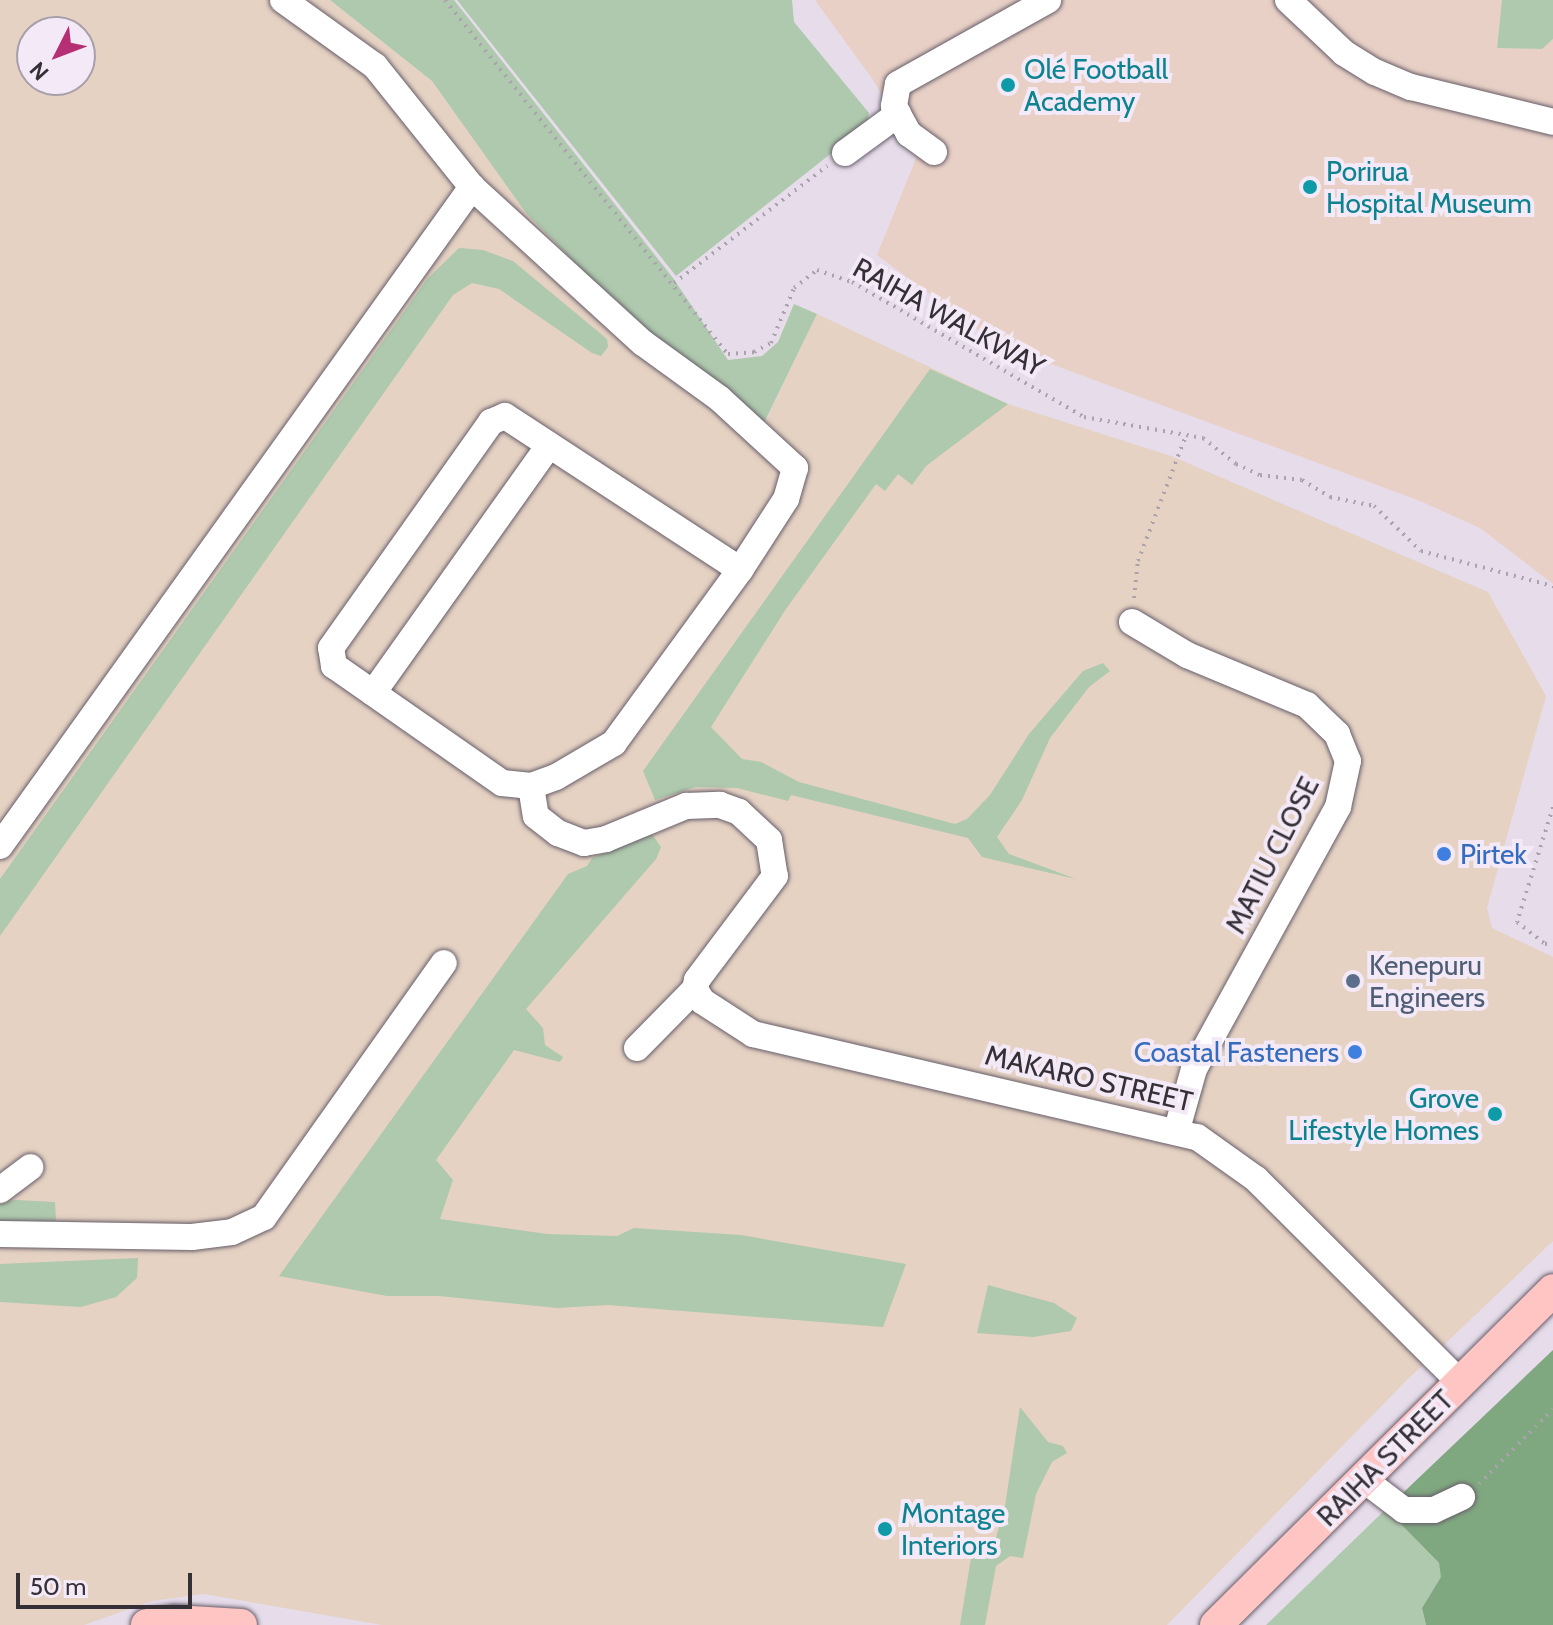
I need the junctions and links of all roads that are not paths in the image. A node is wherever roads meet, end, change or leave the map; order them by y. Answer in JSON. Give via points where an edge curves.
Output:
{"nodes":[{"id":1,"x":283,"y":0,"type":"edge"},
{"id":2,"x":1048,"y":0,"type":"edge"},
{"id":3,"x":1288,"y":0,"type":"edge"},
{"id":4,"x":898,"y":114,"type":"junction"},
{"id":5,"x":1553,"y":122,"type":"edge"},
{"id":6,"x":934,"y":152,"type":"dead end"},
{"id":7,"x":845,"y":153,"type":"road end"},
{"id":8,"x":472,"y":187,"type":"junction"},
{"id":9,"x":549,"y":445,"type":"junction"},
{"id":10,"x":740,"y":570,"type":"junction"},
{"id":11,"x":1132,"y":622,"type":"road end"},
{"id":12,"x":373,"y":693,"type":"junction"},
{"id":13,"x":531,"y":786,"type":"junction"},
{"id":14,"x":0,"y":846,"type":"edge"},
{"id":15,"x":444,"y":963,"type":"dead end"},
{"id":16,"x":695,"y":989,"type":"junction"},
{"id":17,"x":637,"y":1048,"type":"dead end"},
{"id":18,"x":1177,"y":1129,"type":"junction"},
{"id":19,"x":30,"y":1167,"type":"dead end"},
{"id":20,"x":0,"y":1190,"type":"edge"},
{"id":21,"x":0,"y":1234,"type":"edge"},
{"id":22,"x":1553,"y":1290,"type":"edge"},
{"id":23,"x":1461,"y":1383,"type":"junction"},
{"id":24,"x":1363,"y":1479,"type":"junction"},
{"id":25,"x":1462,"y":1497,"type":"road end"},
{"id":26,"x":147,"y":1625,"type":"edge"},
{"id":27,"x":241,"y":1625,"type":"edge"},
{"id":28,"x":1216,"y":1625,"type":"edge"}],
"edges":[{"from":1,"to":8,"type":"street","via":[[375,66]]},
{"from":2,"to":4,"type":"street","via":[[898,84]]},
{"from":3,"to":5,"type":"street","via":[[1331,42],[1375,72],[1411,87]]},
{"from":4,"to":6,"type":"street","via":[[909,134]]},
{"from":4,"to":7,"type":"street"},
{"from":8,"to":10,"type":"street","via":[[643,343],[720,399],[795,468],[786,499]]},
{"from":8,"to":14,"type":"street"},
{"from":9,"to":10,"type":"street"},
{"from":9,"to":12,"type":"street"},
{"from":9,"to":12,"type":"street","via":[[505,416],[491,422],[331,648],[334,666]]},
{"from":10,"to":13,"type":"street","via":[[614,743]]},
{"from":11,"to":18,"type":"street","name":"MATIU CLOSE","via":[[1187,655],[1307,705],[1337,734],[1348,761],[1338,807],[1194,1069]]},
{"from":12,"to":13,"type":"street","via":[[502,783]]},
{"from":13,"to":16,"type":"street","via":[[536,816],[558,833],[584,843],[686,806],[720,805],[739,812],[769,840],[776,860],[769,891]]},
{"from":15,"to":21,"type":"street","via":[[264,1217],[232,1232],[192,1237]]},
{"from":16,"to":17,"type":"street"},
{"from":16,"to":18,"type":"street","name":"MAKARO STREET","via":[[702,1001],[753,1034]]},
{"from":18,"to":23,"type":"street","name":"MAKARO STREET","via":[[1216,1146],[1256,1179]]},
{"from":19,"to":20,"type":"street"},
{"from":22,"to":23,"type":"main road","name":"RAIHA STREET"},
{"from":23,"to":24,"type":"main road","name":"RAIHA STREET"},
{"from":24,"to":25,"type":"street","via":[[1404,1510],[1434,1510]]},
{"from":24,"to":28,"type":"main road","name":"RAIHA STREET"},
{"from":26,"to":27,"type":"main road"}]}
